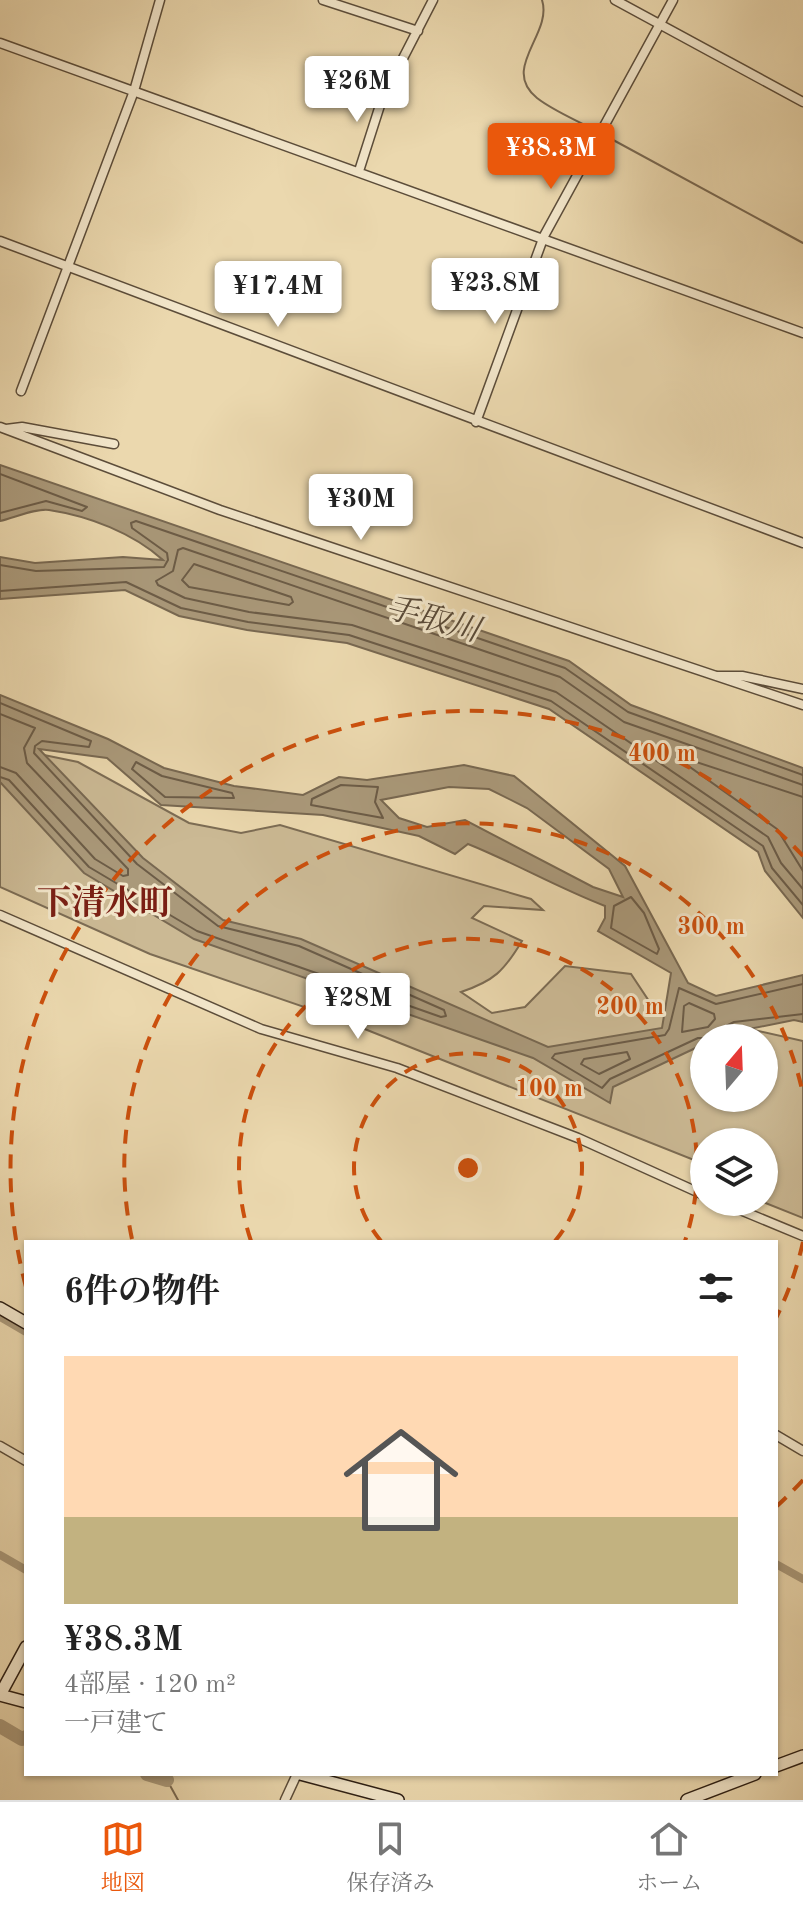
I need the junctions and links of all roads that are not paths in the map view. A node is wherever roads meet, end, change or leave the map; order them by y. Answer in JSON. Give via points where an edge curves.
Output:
{"nodes":[{"id":1,"x":160,"y":0,"type":"edge"},
{"id":2,"x":323,"y":0,"type":"edge"},
{"id":3,"x":433,"y":0,"type":"edge"},
{"id":4,"x":615,"y":0,"type":"edge"},
{"id":5,"x":673,"y":0,"type":"edge"},
{"id":6,"x":659,"y":25,"type":"junction"},
{"id":7,"x":418,"y":31,"type":"junction"},
{"id":8,"x":0,"y":43,"type":"edge"},
{"id":9,"x":134,"y":91,"type":"junction"},
{"id":10,"x":803,"y":102,"type":"edge"},
{"id":11,"x":359,"y":171,"type":"junction"},
{"id":12,"x":0,"y":241,"type":"edge"},
{"id":13,"x":544,"y":241,"type":"junction"},
{"id":14,"x":68,"y":266,"type":"junction"},
{"id":15,"x":803,"y":333,"type":"edge"},
{"id":16,"x":21,"y":391,"type":"dead end"},
{"id":17,"x":476,"y":422,"type":"junction"},
{"id":18,"x":2,"y":428,"type":"edge"},
{"id":19,"x":114,"y":444,"type":"dead end"},
{"id":20,"x":803,"y":543,"type":"edge"},
{"id":21,"x":715,"y":676,"type":"junction"},
{"id":22,"x":803,"y":689,"type":"edge"},
{"id":23,"x":803,"y":705,"type":"edge"},
{"id":24,"x":0,"y":915,"type":"edge"},
{"id":25,"x":690,"y":1189,"type":"edge"},
{"id":26,"x":755,"y":1216,"type":"edge"},
{"id":27,"x":803,"y":1236,"type":"edge"},
{"id":28,"x":0,"y":1308,"type":"edge"},
{"id":29,"x":24,"y":1322,"type":"edge"},
{"id":30,"x":778,"y":1436,"type":"edge"},
{"id":31,"x":0,"y":1446,"type":"edge"},
{"id":32,"x":803,"y":1451,"type":"edge"},
{"id":33,"x":24,"y":1460,"type":"edge"},
{"id":34,"x":24,"y":1651,"type":"edge"},
{"id":35,"x":24,"y":1701,"type":"edge"},
{"id":36,"x":803,"y":1756,"type":"edge"},
{"id":37,"x":778,"y":1765,"type":"edge"},
{"id":38,"x":298,"y":1776,"type":"edge"},
{"id":39,"x":307,"y":1776,"type":"edge"},
{"id":40,"x":750,"y":1776,"type":"edge"},
{"id":41,"x":285,"y":1800,"type":"edge"},
{"id":42,"x":398,"y":1800,"type":"edge"},
{"id":43,"x":687,"y":1800,"type":"edge"}],
"edges":[{"from":1,"to":9,"type":"street"},
{"from":2,"to":7,"type":"street"},
{"from":3,"to":7,"type":"street"},
{"from":4,"to":6,"type":"street"},
{"from":5,"to":6,"type":"street"},
{"from":6,"to":10,"type":"street"},
{"from":6,"to":13,"type":"street"},
{"from":7,"to":11,"type":"street","via":[[382,99]]},
{"from":8,"to":9,"type":"street"},
{"from":9,"to":11,"type":"street"},
{"from":9,"to":14,"type":"street"},
{"from":11,"to":13,"type":"street"},
{"from":12,"to":14,"type":"street"},
{"from":13,"to":15,"type":"street"},
{"from":13,"to":17,"type":"street"},
{"from":14,"to":16,"type":"street"},
{"from":14,"to":17,"type":"street"},
{"from":17,"to":20,"type":"street"},
{"from":18,"to":19,"type":"street"},
{"from":18,"to":21,"type":"street","via":[[234,515]]},
{"from":21,"to":22,"type":"street"},
{"from":21,"to":23,"type":"street"},
{"from":24,"to":25,"type":"street","via":[[261,1029],[397,1068],[578,1138]]},
{"from":26,"to":27,"type":"street"},
{"from":28,"to":29,"type":"street"},
{"from":30,"to":32,"type":"street"},
{"from":31,"to":33,"type":"street"},
{"from":34,"to":35,"type":"street","via":[[0,1695]]},
{"from":36,"to":37,"type":"street"},
{"from":38,"to":41,"type":"street"},
{"from":39,"to":42,"type":"street"},
{"from":40,"to":43,"type":"street"}]}
